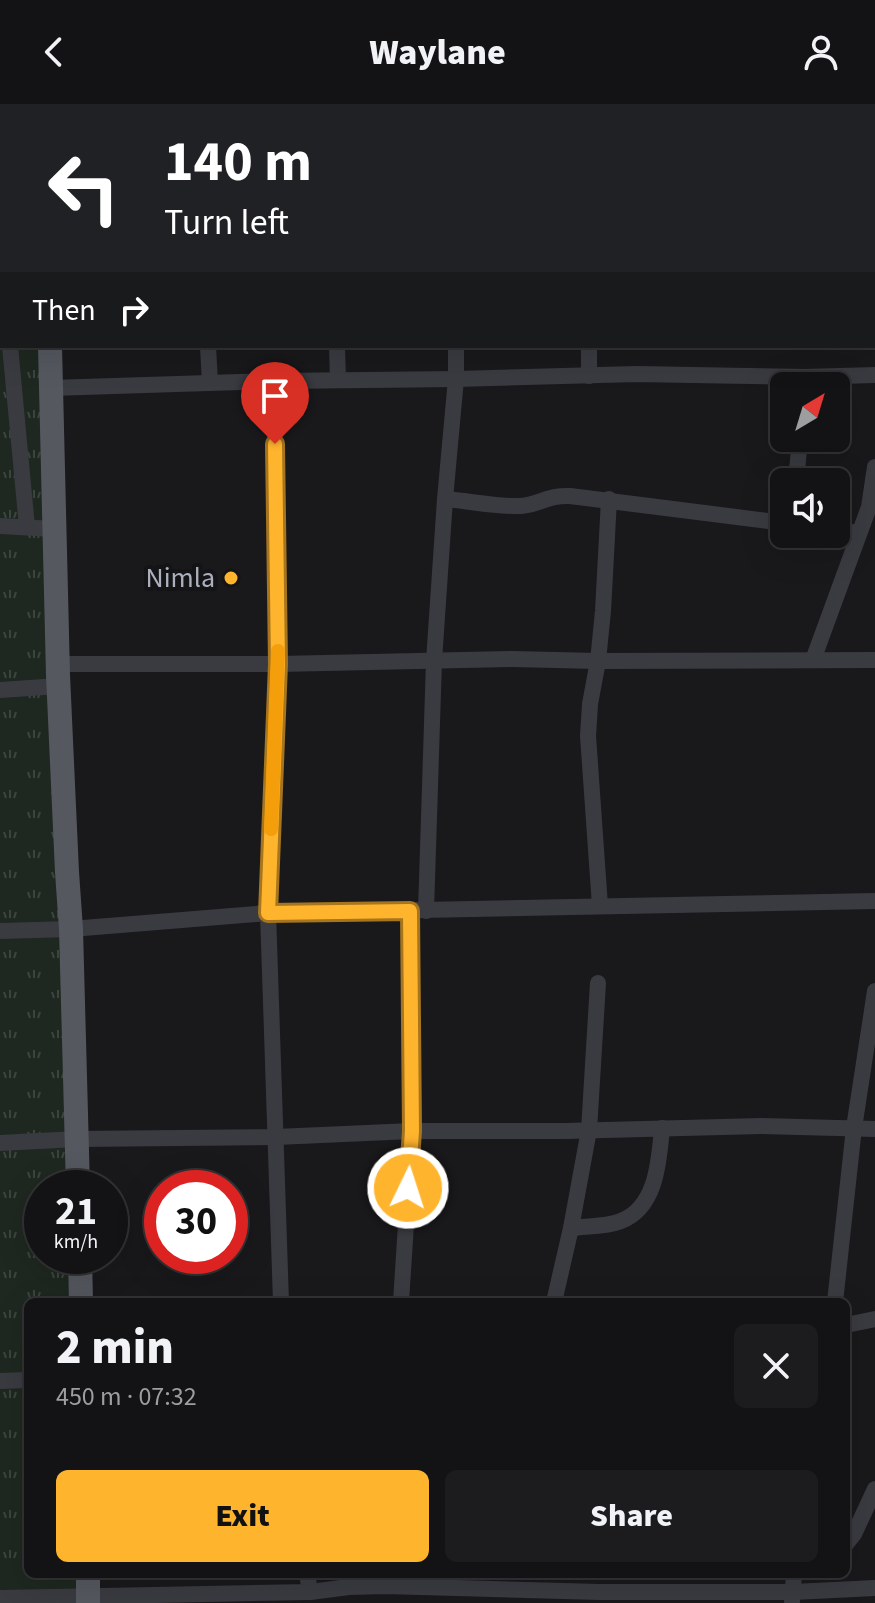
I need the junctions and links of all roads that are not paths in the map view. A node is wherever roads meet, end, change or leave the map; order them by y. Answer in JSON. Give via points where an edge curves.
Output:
{"nodes":[{"id":1,"x":10,"y":348,"type":"edge"},
{"id":2,"x":50,"y":348,"type":"edge"},
{"id":3,"x":208,"y":348,"type":"edge"},
{"id":4,"x":337,"y":348,"type":"edge"},
{"id":5,"x":456,"y":348,"type":"edge"},
{"id":6,"x":589,"y":348,"type":"edge"},
{"id":7,"x":875,"y":375,"type":"edge"},
{"id":8,"x":589,"y":376,"type":"junction"},
{"id":9,"x":850,"y":378,"type":"edge"},
{"id":10,"x":456,"y":379,"type":"junction"},
{"id":11,"x":338,"y":380,"type":"junction"},
{"id":12,"x":770,"y":380,"type":"edge"},
{"id":13,"x":274,"y":381,"type":"junction"},
{"id":14,"x":210,"y":383,"type":"junction"},
{"id":15,"x":51,"y":388,"type":"junction"},
{"id":16,"x":8,"y":409,"type":"edge"},
{"id":17,"x":875,"y":467,"type":"edge"},
{"id":18,"x":445,"y":499,"type":"junction"},
{"id":19,"x":609,"y":499,"type":"junction"},
{"id":20,"x":770,"y":521,"type":"edge"},
{"id":21,"x":0,"y":526,"type":"edge"},
{"id":22,"x":27,"y":527,"type":"junction"},
{"id":23,"x":54,"y":529,"type":"junction"},
{"id":24,"x":850,"y":532,"type":"edge"},
{"id":25,"x":858,"y":533,"type":"junction"},
{"id":26,"x":813,"y":660,"type":"junction"},
{"id":27,"x":875,"y":660,"type":"edge"},
{"id":28,"x":434,"y":661,"type":"junction"},
{"id":29,"x":598,"y":661,"type":"junction"},
{"id":30,"x":278,"y":664,"type":"junction"},
{"id":31,"x":58,"y":675,"type":"junction"},
{"id":32,"x":0,"y":690,"type":"edge"},
{"id":33,"x":875,"y":901,"type":"edge"},
{"id":34,"x":600,"y":906,"type":"junction"},
{"id":35,"x":418,"y":911,"type":"junction"},
{"id":36,"x":268,"y":913,"type":"junction"},
{"id":37,"x":71,"y":929,"type":"junction"},
{"id":38,"x":0,"y":931,"type":"edge"},
{"id":39,"x":598,"y":983,"type":"dead end"},
{"id":40,"x":875,"y":991,"type":"edge"},
{"id":41,"x":662,"y":1128,"type":"junction"},
{"id":42,"x":854,"y":1128,"type":"junction"},
{"id":43,"x":875,"y":1129,"type":"edge"},
{"id":44,"x":589,"y":1130,"type":"junction"},
{"id":45,"x":412,"y":1131,"type":"junction"},
{"id":46,"x":276,"y":1137,"type":"junction"},
{"id":47,"x":77,"y":1139,"type":"junction"},
{"id":48,"x":0,"y":1143,"type":"edge"},
{"id":49,"x":78,"y":1170,"type":"edge"},
{"id":50,"x":571,"y":1228,"type":"junction"},
{"id":51,"x":80,"y":1274,"type":"edge"},
{"id":52,"x":81,"y":1298,"type":"edge"},
{"id":53,"x":281,"y":1298,"type":"edge"},
{"id":54,"x":401,"y":1298,"type":"edge"},
{"id":55,"x":555,"y":1298,"type":"edge"},
{"id":56,"x":835,"y":1298,"type":"edge"},
{"id":57,"x":875,"y":1319,"type":"edge"},
{"id":58,"x":850,"y":1324,"type":"edge"},
{"id":59,"x":24,"y":1380,"type":"edge"},
{"id":60,"x":0,"y":1381,"type":"edge"},
{"id":61,"x":875,"y":1489,"type":"edge"},
{"id":62,"x":850,"y":1539,"type":"edge"},
{"id":63,"x":308,"y":1578,"type":"edge"},
{"id":64,"x":794,"y":1578,"type":"edge"},
{"id":65,"x":875,"y":1588,"type":"edge"},
{"id":66,"x":88,"y":1591,"type":"edge"},
{"id":67,"x":310,"y":1592,"type":"junction"},
{"id":68,"x":385,"y":1595,"type":"edge"},
{"id":69,"x":0,"y":1598,"type":"edge"},
{"id":70,"x":792,"y":1598,"type":"edge"}],
"edges":[{"from":1,"to":16,"type":"street"},
{"from":2,"to":15,"type":"main road"},
{"from":3,"to":14,"type":"street"},
{"from":4,"to":11,"type":"street"},
{"from":5,"to":10,"type":"street"},
{"from":6,"to":8,"type":"street"},
{"from":7,"to":9,"type":"street"},
{"from":8,"to":10,"type":"street"},
{"from":8,"to":12,"type":"street"},
{"from":10,"to":11,"type":"street"},
{"from":10,"to":18,"type":"street"},
{"from":11,"to":13,"type":"street"},
{"from":13,"to":14,"type":"street"},
{"from":13,"to":30,"type":"street"},
{"from":14,"to":15,"type":"street"},
{"from":15,"to":23,"type":"main road"},
{"from":16,"to":22,"type":"street"},
{"from":17,"to":25,"type":"street"},
{"from":18,"to":19,"type":"street","via":[[519,506],[557,495]]},
{"from":18,"to":28,"type":"street"},
{"from":19,"to":20,"type":"street"},
{"from":19,"to":29,"type":"street"},
{"from":21,"to":22,"type":"street"},
{"from":22,"to":23,"type":"street"},
{"from":23,"to":31,"type":"main road"},
{"from":24,"to":25,"type":"street"},
{"from":25,"to":26,"type":"street"},
{"from":26,"to":27,"type":"street"},
{"from":26,"to":29,"type":"street"},
{"from":28,"to":29,"type":"street"},
{"from":28,"to":30,"type":"street"},
{"from":28,"to":35,"type":"street"},
{"from":29,"to":34,"type":"street","via":[[588,736]]},
{"from":30,"to":31,"type":"street"},
{"from":30,"to":36,"type":"street"},
{"from":31,"to":32,"type":"street"},
{"from":31,"to":37,"type":"main road"},
{"from":33,"to":34,"type":"street"},
{"from":34,"to":35,"type":"street"},
{"from":35,"to":36,"type":"street"},
{"from":35,"to":45,"type":"street"},
{"from":36,"to":37,"type":"street"},
{"from":36,"to":46,"type":"street"},
{"from":37,"to":38,"type":"street"},
{"from":37,"to":47,"type":"main road"},
{"from":39,"to":44,"type":"street"},
{"from":40,"to":42,"type":"street"},
{"from":41,"to":42,"type":"street"},
{"from":41,"to":44,"type":"street"},
{"from":41,"to":50,"type":"street","via":[[654,1182],[640,1207],[622,1220]]},
{"from":42,"to":43,"type":"street"},
{"from":42,"to":56,"type":"street"},
{"from":44,"to":45,"type":"street"},
{"from":44,"to":50,"type":"street"},
{"from":45,"to":46,"type":"street"},
{"from":45,"to":54,"type":"street"},
{"from":46,"to":47,"type":"street"},
{"from":46,"to":53,"type":"street"},
{"from":47,"to":48,"type":"street"},
{"from":47,"to":49,"type":"main road"},
{"from":50,"to":55,"type":"street"},
{"from":51,"to":52,"type":"main road"},
{"from":57,"to":58,"type":"street"},
{"from":59,"to":60,"type":"street"},
{"from":61,"to":62,"type":"street"},
{"from":63,"to":67,"type":"street"},
{"from":64,"to":70,"type":"street"},
{"from":65,"to":70,"type":"street"},
{"from":66,"to":67,"type":"street"},
{"from":66,"to":69,"type":"street"},
{"from":67,"to":68,"type":"street","via":[[349,1587]]},
{"from":68,"to":70,"type":"street","via":[[600,1592]]}]}
